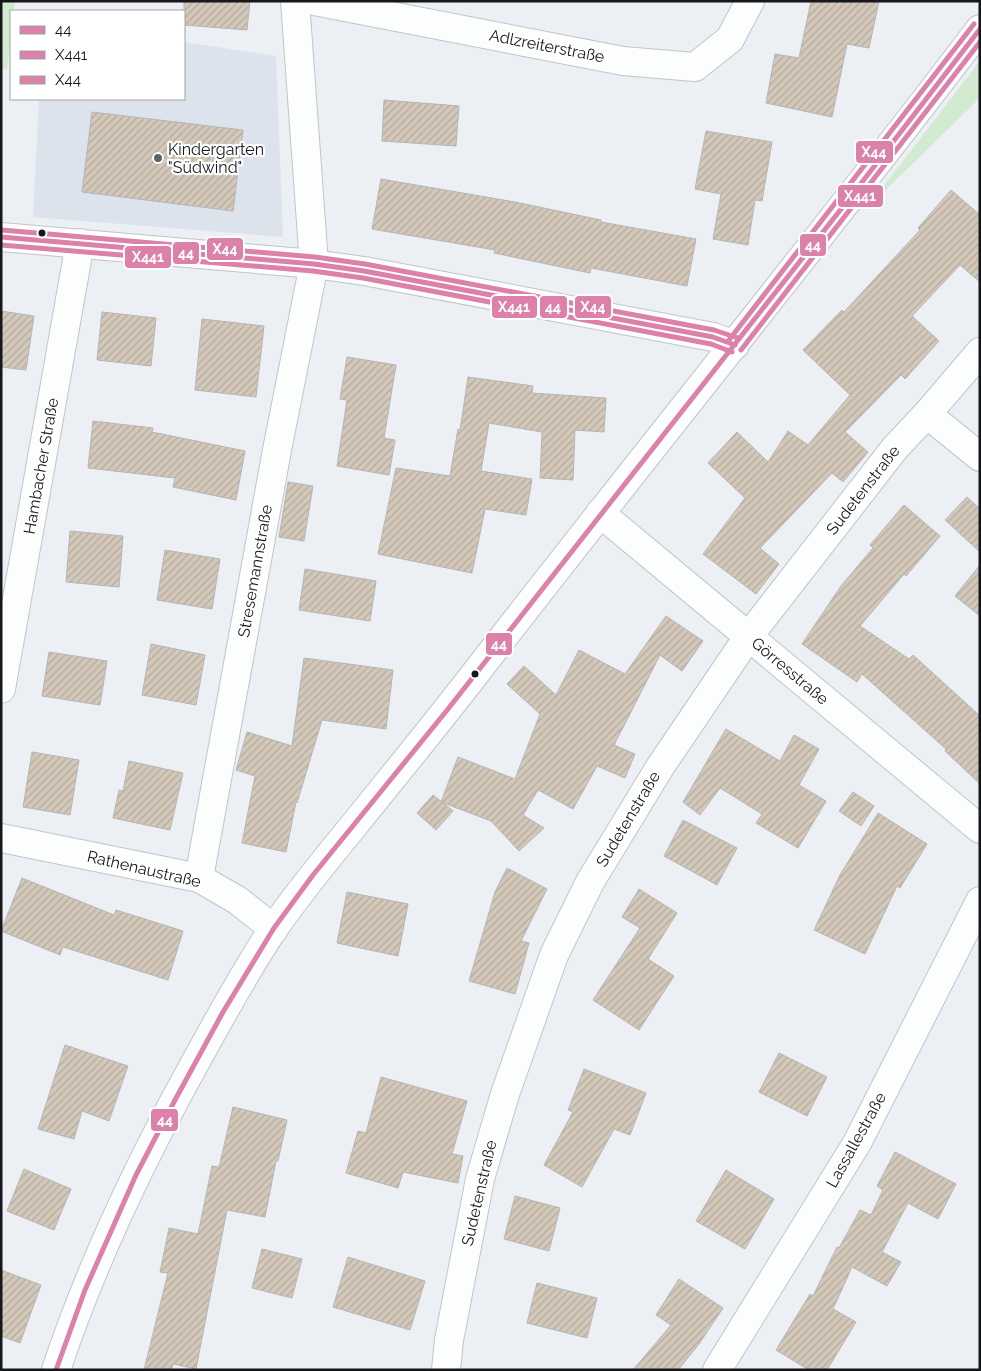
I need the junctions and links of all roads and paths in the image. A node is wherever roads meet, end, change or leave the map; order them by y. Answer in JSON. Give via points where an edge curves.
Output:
{"nodes":[{"id":1,"x":295,"y":1,"type":"edge"},
{"id":2,"x":314,"y":1,"type":"edge"},
{"id":3,"x":750,"y":1,"type":"edge"},
{"id":4,"x":980,"y":29,"type":"edge"},
{"id":5,"x":1,"y":237,"type":"edge"},
{"id":6,"x":80,"y":243,"type":"junction"},
{"id":7,"x":314,"y":264,"type":"junction"},
{"id":8,"x":735,"y":344,"type":"junction"},
{"id":9,"x":980,"y":352,"type":"edge"},
{"id":10,"x":927,"y":414,"type":"junction"},
{"id":11,"x":980,"y":457,"type":"edge"},
{"id":12,"x":600,"y":513,"type":"junction"},
{"id":13,"x":748,"y":637,"type":"junction"},
{"id":14,"x":1,"y":689,"type":"edge"},
{"id":15,"x":980,"y":829,"type":"edge"},
{"id":16,"x":1,"y":838,"type":"edge"},
{"id":17,"x":199,"y":878,"type":"junction"},
{"id":18,"x":980,"y":901,"type":"edge"},
{"id":19,"x":274,"y":929,"type":"junction"},
{"id":20,"x":56,"y":1370,"type":"edge"},
{"id":21,"x":446,"y":1370,"type":"edge"},
{"id":22,"x":718,"y":1370,"type":"edge"}],
"edges":[{"from":1,"to":7,"type":"street","name":"Stresemannstraße"},
{"from":2,"to":3,"type":"street","name":"Adlzreiterstraße","via":[[623,61],[695,67],[730,39]]},
{"from":4,"to":8,"type":"street"},
{"from":5,"to":6,"type":"street"},
{"from":6,"to":7,"type":"street"},
{"from":6,"to":14,"type":"street","name":"Hambacher Straße"},
{"from":7,"to":8,"type":"street","via":[[374,272],[668,328]]},
{"from":7,"to":17,"type":"street","name":"Stresemannstraße"},
{"from":8,"to":12,"type":"street"},
{"from":9,"to":10,"type":"street","name":"Sudetenstraße"},
{"from":10,"to":11,"type":"street"},
{"from":10,"to":13,"type":"street","name":"Sudetenstraße","via":[[895,448]]},
{"from":12,"to":13,"type":"street","name":"Görresstraße"},
{"from":12,"to":19,"type":"street"},
{"from":13,"to":15,"type":"street","name":"Görresstraße"},
{"from":13,"to":21,"type":"street","name":"Sudetenstraße","via":[[660,767],[590,882],[554,954],[504,1094],[480,1179],[450,1330]]},
{"from":16,"to":17,"type":"street","name":"Rathenaustraße"},
{"from":17,"to":19,"type":"street","name":"Rathenaustraße","via":[[237,900]]},
{"from":18,"to":22,"type":"street","name":"Lassallestraße","via":[[857,1143]]},
{"from":19,"to":20,"type":"street","via":[[218,1020],[158,1129],[112,1224],[72,1321]]}]}
